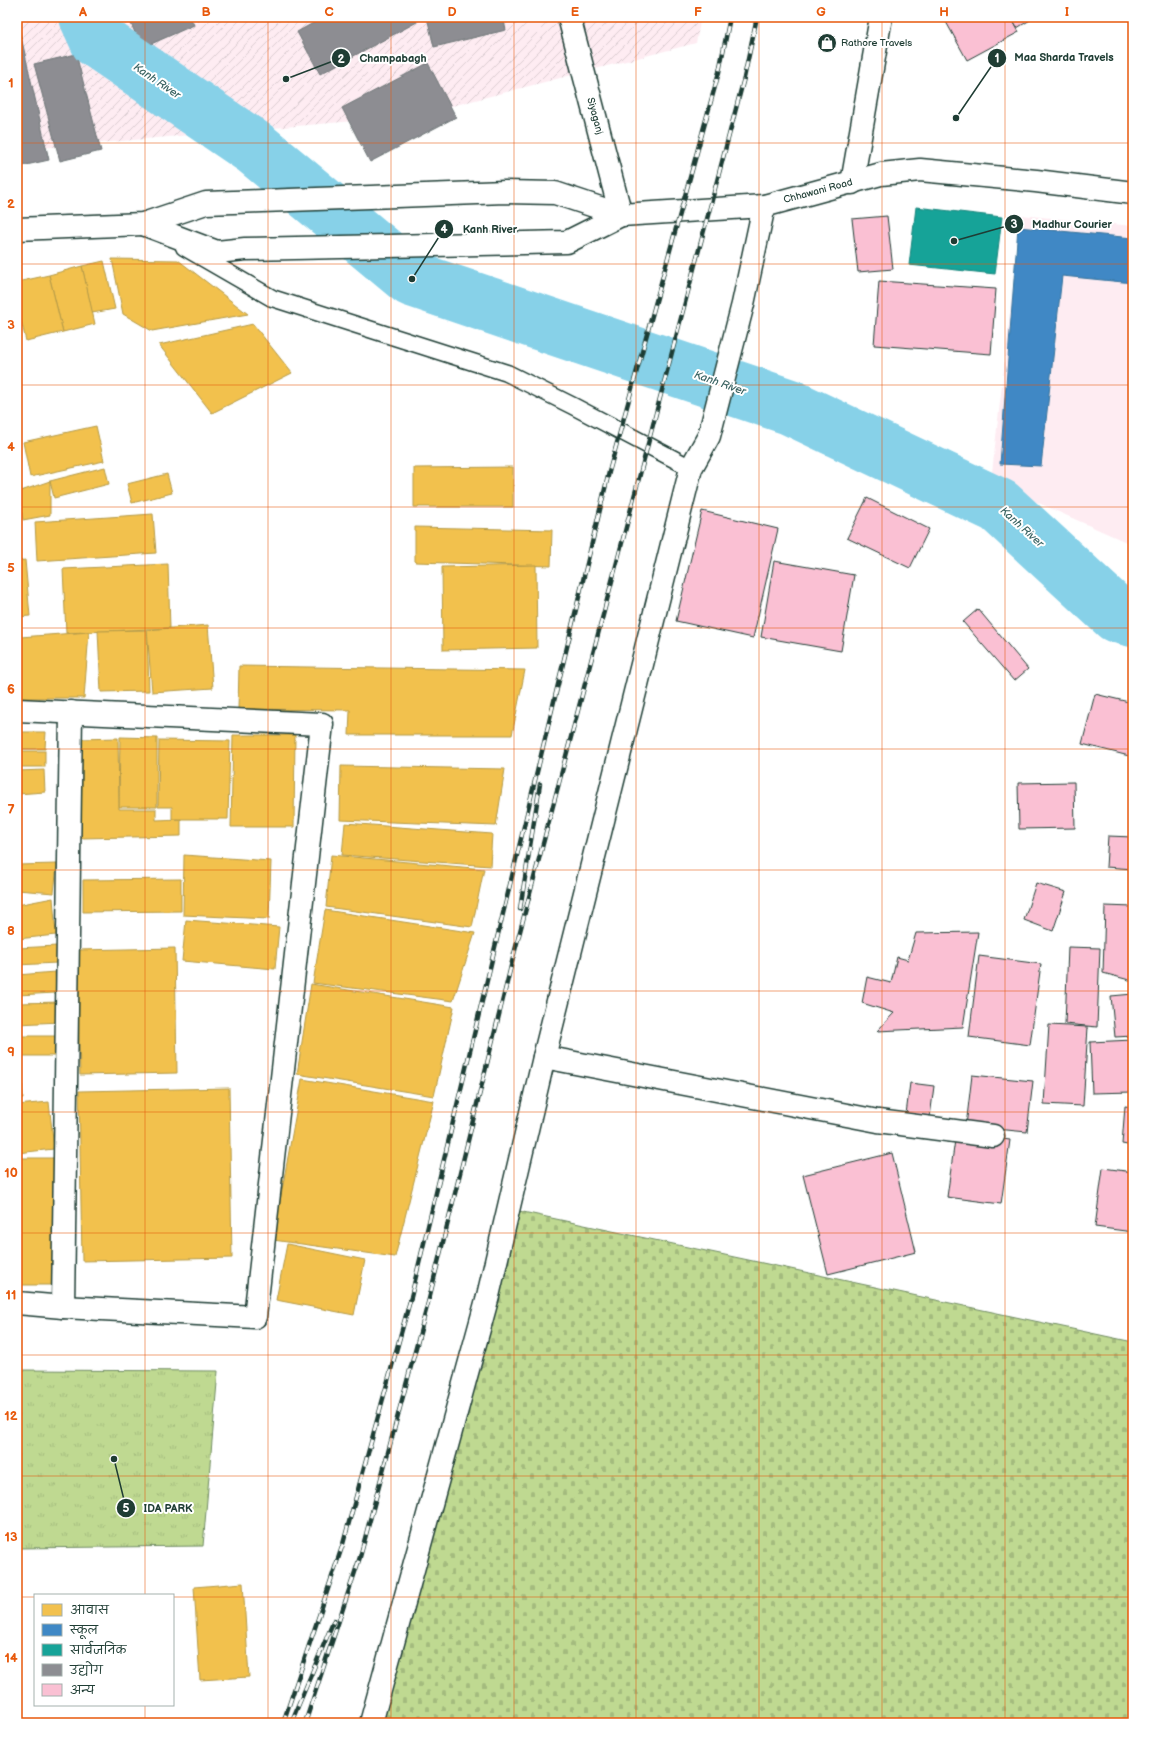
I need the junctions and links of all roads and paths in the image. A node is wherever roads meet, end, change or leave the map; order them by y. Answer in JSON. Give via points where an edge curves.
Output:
{"nodes":[{"id":1,"x":570,"y":17,"type":"edge"},
{"id":2,"x":881,"y":17,"type":"edge"},
{"id":3,"x":852,"y":183,"type":"junction"},
{"id":4,"x":1133,"y":193,"type":"edge"},
{"id":5,"x":764,"y":206,"type":"junction"},
{"id":6,"x":622,"y":215,"type":"junction"},
{"id":7,"x":143,"y":224,"type":"junction"},
{"id":8,"x":17,"y":228,"type":"edge"},
{"id":9,"x":691,"y":468,"type":"junction"},
{"id":10,"x":17,"y":710,"type":"edge"},
{"id":11,"x":71,"y":712,"type":"junction"},
{"id":12,"x":544,"y":1057,"type":"junction"},
{"id":13,"x":993,"y":1136,"type":"dead end"},
{"id":14,"x":17,"y":1303,"type":"edge"},
{"id":15,"x":63,"y":1307,"type":"junction"},
{"id":16,"x":371,"y":1723,"type":"edge"}],
"edges":[{"from":1,"to":6,"type":"street","name":"Siyaganj"},
{"from":2,"to":3,"type":"street"},
{"from":3,"to":4,"type":"street","name":"Chhawani Road","via":[[881,174],[920,170]]},
{"from":3,"to":5,"type":"street","name":"Chhawani Road"},
{"from":5,"to":6,"type":"street","name":"Chhawani Road"},
{"from":5,"to":9,"type":"street","via":[[743,304],[709,436]]},
{"from":6,"to":7,"type":"street","name":"Chhawani Road","via":[[555,193],[506,192],[206,203]]},
{"from":6,"to":7,"type":"street","via":[[566,242],[245,249],[218,252]]},
{"from":7,"to":8,"type":"street"},
{"from":7,"to":9,"type":"lane","via":[[272,298],[507,373]]},
{"from":9,"to":12,"type":"street"},
{"from":10,"to":11,"type":"street"},
{"from":11,"to":15,"type":"street"},
{"from":11,"to":15,"type":"street","via":[[322,724],[255,1317]]},
{"from":12,"to":13,"type":"street","via":[[878,1121]]},
{"from":12,"to":16,"type":"street","via":[[488,1296]]},
{"from":14,"to":15,"type":"street"}]}
